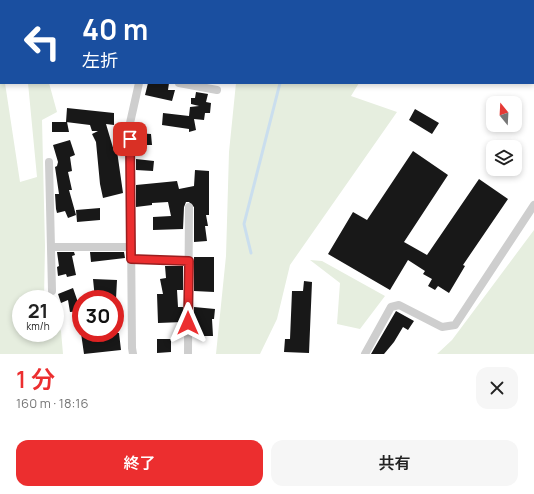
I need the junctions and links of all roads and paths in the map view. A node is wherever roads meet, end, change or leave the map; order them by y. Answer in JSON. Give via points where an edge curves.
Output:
{"nodes":[{"id":1,"x":139,"y":84,"type":"edge"},
{"id":2,"x":184,"y":84,"type":"edge"},
{"id":3,"x":217,"y":90,"type":"dead end"},
{"id":4,"x":49,"y":162,"type":"dead end"},
{"id":5,"x":534,"y":205,"type":"edge"},
{"id":6,"x":189,"y":207,"type":"dead end"},
{"id":7,"x":51,"y":247,"type":"junction"},
{"id":8,"x":131,"y":247,"type":"junction"},
{"id":9,"x":131,"y":259,"type":"junction"},
{"id":10,"x":189,"y":261,"type":"junction"},
{"id":11,"x":52,"y":290,"type":"edge"},
{"id":12,"x":133,"y":354,"type":"edge"},
{"id":13,"x":188,"y":354,"type":"edge"},
{"id":14,"x":365,"y":354,"type":"edge"}],
"edges":[{"from":1,"to":8,"type":"street","via":[[130,123]]},
{"from":2,"to":3,"type":"street"},
{"from":4,"to":7,"type":"street"},
{"from":5,"to":14,"type":"street","via":[[456,325],[442,327],[400,305],[391,308]]},
{"from":6,"to":10,"type":"street"},
{"from":7,"to":8,"type":"street"},
{"from":7,"to":11,"type":"street"},
{"from":8,"to":9,"type":"street"},
{"from":9,"to":10,"type":"street"},
{"from":9,"to":12,"type":"street"},
{"from":10,"to":13,"type":"street"}]}
